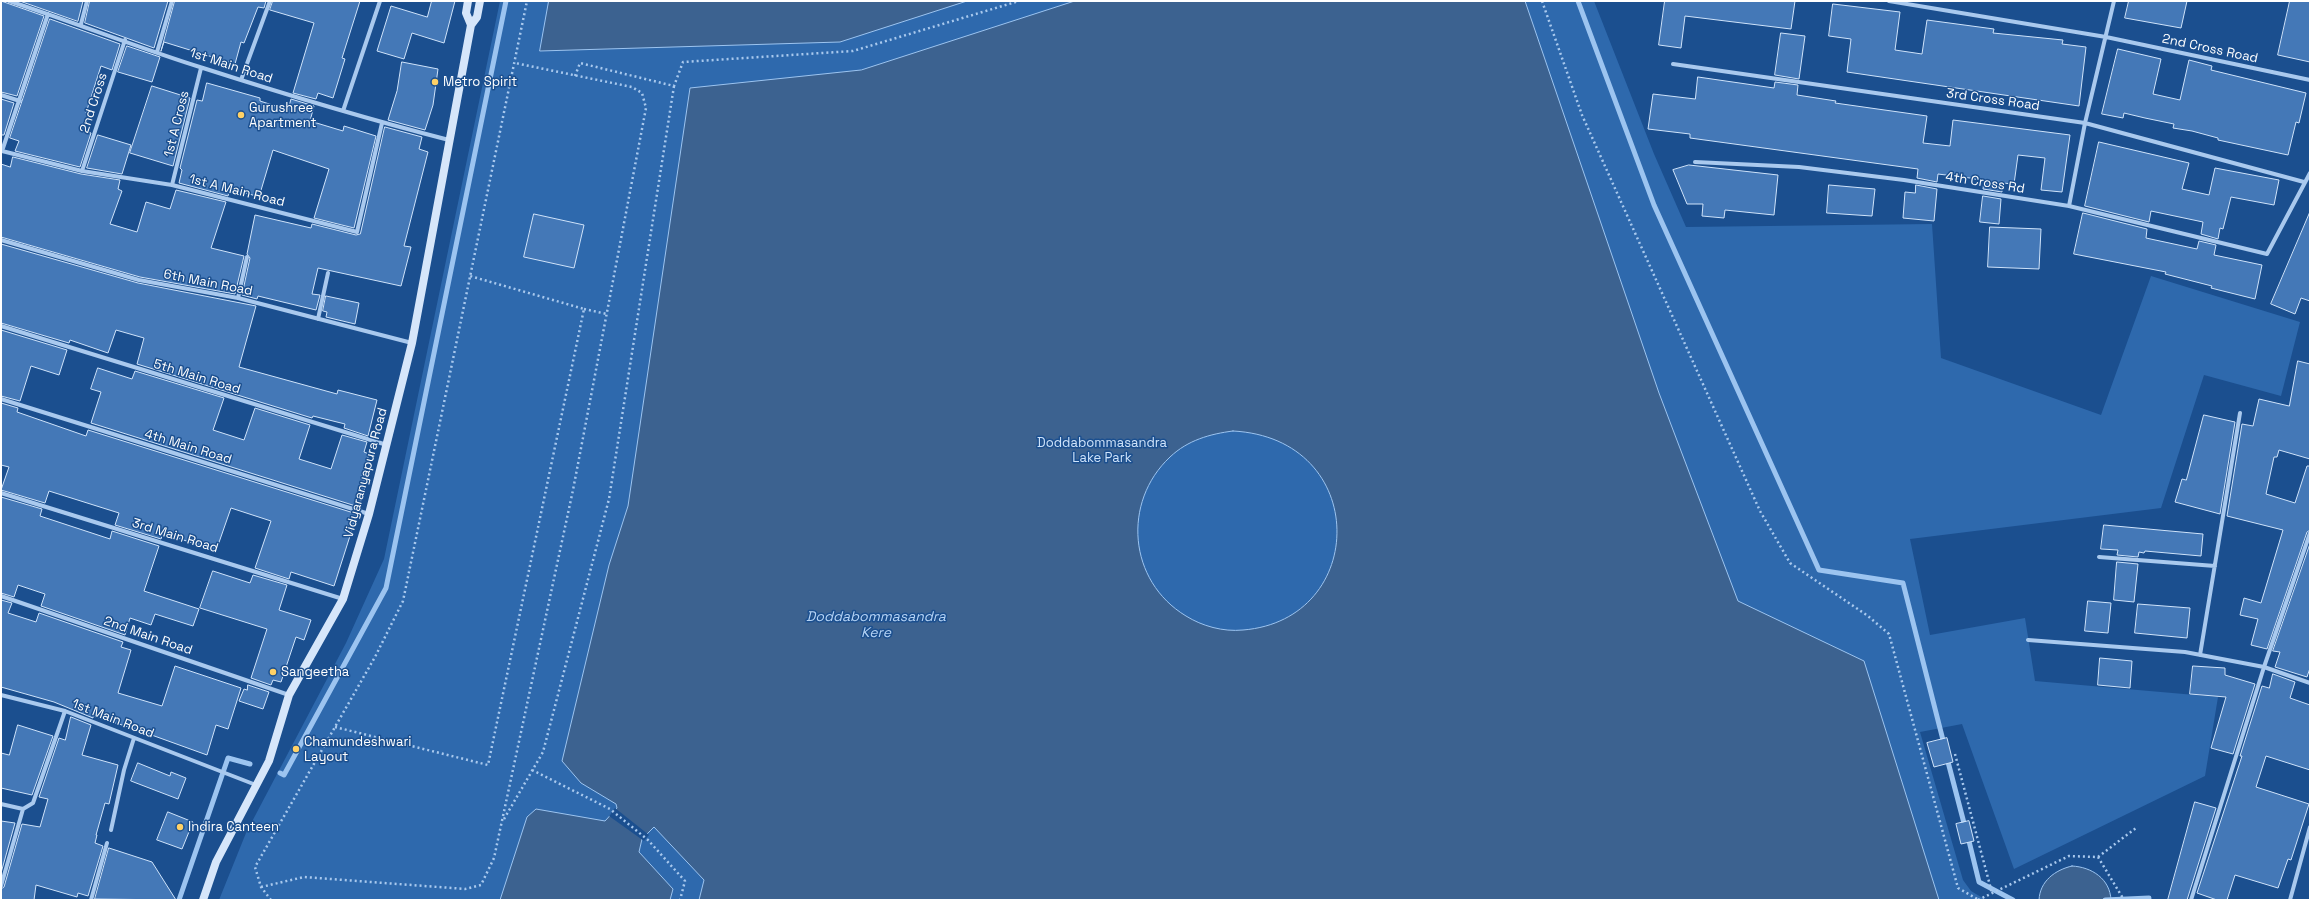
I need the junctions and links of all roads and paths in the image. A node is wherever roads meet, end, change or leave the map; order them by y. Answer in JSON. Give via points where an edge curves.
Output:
{"nodes":[{"id":1,"x":9,"y":1,"type":"edge"},
{"id":2,"x":87,"y":1,"type":"edge"},
{"id":3,"x":172,"y":1,"type":"edge"},
{"id":4,"x":270,"y":1,"type":"edge"},
{"id":5,"x":380,"y":1,"type":"edge"},
{"id":6,"x":468,"y":1,"type":"edge"},
{"id":7,"x":480,"y":1,"type":"edge"},
{"id":8,"x":527,"y":1,"type":"edge"},
{"id":9,"x":1019,"y":1,"type":"edge"},
{"id":10,"x":1542,"y":1,"type":"edge"},
{"id":11,"x":1889,"y":1,"type":"edge"},
{"id":12,"x":2114,"y":1,"type":"edge"},
{"id":13,"x":48,"y":14,"type":"junction"},
{"id":14,"x":81,"y":24,"type":"junction"},
{"id":15,"x":471,"y":25,"type":"junction"},
{"id":16,"x":2106,"y":38,"type":"junction"},
{"id":17,"x":125,"y":40,"type":"junction"},
{"id":18,"x":157,"y":52,"type":"junction"},
{"id":19,"x":515,"y":63,"type":"junction"},
{"id":20,"x":1673,"y":64,"type":"dead end"},
{"id":21,"x":201,"y":68,"type":"junction"},
{"id":22,"x":575,"y":76,"type":"junction"},
{"id":23,"x":241,"y":80,"type":"junction"},
{"id":24,"x":2310,"y":80,"type":"edge"},
{"id":25,"x":674,"y":86,"type":"junction"},
{"id":26,"x":1,"y":95,"type":"edge"},
{"id":27,"x":20,"y":101,"type":"junction"},
{"id":28,"x":344,"y":111,"type":"junction"},
{"id":29,"x":382,"y":123,"type":"junction"},
{"id":30,"x":2085,"y":123,"type":"junction"},
{"id":31,"x":450,"y":140,"type":"junction"},
{"id":32,"x":2,"y":150,"type":"edge"},
{"id":33,"x":1694,"y":162,"type":"dead end"},
{"id":34,"x":82,"y":171,"type":"junction"},
{"id":35,"x":2310,"y":173,"type":"edge"},
{"id":36,"x":2304,"y":182,"type":"junction"},
{"id":37,"x":172,"y":185,"type":"junction"},
{"id":38,"x":2069,"y":206,"type":"junction"},
{"id":39,"x":1,"y":240,"type":"edge"},
{"id":40,"x":247,"y":257,"type":"dead end"},
{"id":41,"x":328,"y":274,"type":"dead end"},
{"id":42,"x":470,"y":276,"type":"junction"},
{"id":43,"x":238,"y":298,"type":"junction"},
{"id":44,"x":584,"y":309,"type":"junction"},
{"id":45,"x":607,"y":314,"type":"junction"},
{"id":46,"x":318,"y":319,"type":"junction"},
{"id":47,"x":1,"y":326,"type":"edge"},
{"id":48,"x":412,"y":343,"type":"junction"},
{"id":49,"x":1,"y":399,"type":"edge"},
{"id":50,"x":2240,"y":413,"type":"dead end"},
{"id":51,"x":387,"y":445,"type":"junction"},
{"id":52,"x":1,"y":493,"type":"edge"},
{"id":53,"x":369,"y":514,"type":"junction"},
{"id":54,"x":2310,"y":533,"type":"edge"},
{"id":55,"x":2099,"y":557,"type":"dead end"},
{"id":56,"x":2215,"y":566,"type":"junction"},
{"id":57,"x":1,"y":596,"type":"edge"},
{"id":58,"x":343,"y":599,"type":"junction"},
{"id":59,"x":2028,"y":640,"type":"dead end"},
{"id":60,"x":2200,"y":655,"type":"junction"},
{"id":61,"x":2264,"y":667,"type":"junction"},
{"id":62,"x":2310,"y":683,"type":"edge"},
{"id":63,"x":1,"y":695,"type":"edge"},
{"id":64,"x":289,"y":695,"type":"junction"},
{"id":65,"x":65,"y":711,"type":"junction"},
{"id":66,"x":335,"y":727,"type":"junction"},
{"id":67,"x":134,"y":738,"type":"junction"},
{"id":68,"x":1955,"y":754,"type":"dead end"},
{"id":69,"x":532,"y":770,"type":"junction"},
{"id":70,"x":256,"y":785,"type":"junction"},
{"id":71,"x":1,"y":804,"type":"edge"},
{"id":72,"x":23,"y":809,"type":"junction"},
{"id":73,"x":502,"y":822,"type":"junction"},
{"id":74,"x":2310,"y":827,"type":"edge"},
{"id":75,"x":2136,"y":828,"type":"dead end"},
{"id":76,"x":111,"y":830,"type":"dead end"},
{"id":77,"x":107,"y":843,"type":"dead end"},
{"id":78,"x":2098,"y":857,"type":"junction"},
{"id":79,"x":1,"y":886,"type":"edge"},
{"id":80,"x":261,"y":887,"type":"junction"},
{"id":81,"x":1992,"y":893,"type":"junction"},
{"id":82,"x":91,"y":900,"type":"edge"},
{"id":83,"x":203,"y":900,"type":"edge"},
{"id":84,"x":271,"y":900,"type":"edge"},
{"id":85,"x":680,"y":900,"type":"edge"},
{"id":86,"x":1979,"y":900,"type":"edge"},
{"id":87,"x":2124,"y":900,"type":"edge"},
{"id":88,"x":2191,"y":900,"type":"edge"},
{"id":89,"x":2290,"y":900,"type":"edge"}],
"edges":[{"from":1,"to":13,"type":"street","name":"1st Main Road"},
{"from":2,"to":14,"type":"street"},
{"from":3,"to":18,"type":"street"},
{"from":4,"to":23,"type":"street"},
{"from":5,"to":28,"type":"street"},
{"from":6,"to":15,"type":"main road","name":"Vidyaranyapura Road","via":[[466,13]]},
{"from":7,"to":15,"type":"main road","name":"Vidyaranyapura Road","via":[[477,17]]},
{"from":8,"to":19,"type":"path"},
{"from":9,"to":25,"type":"path","via":[[853,52],[682,62]]},
{"from":10,"to":86,"type":"path","via":[[1582,115],[1760,511],[1790,562],[1868,616],[1889,634],[1958,888]]},
{"from":11,"to":16,"type":"street","name":"2nd Cross Road"},
{"from":12,"to":16,"type":"street"},
{"from":13,"to":14,"type":"street","name":"1st Main Road"},
{"from":13,"to":27,"type":"street"},
{"from":14,"to":17,"type":"street","name":"1st Main Road"},
{"from":15,"to":31,"type":"main road","name":"Vidyaranyapura Road"},
{"from":16,"to":24,"type":"street","name":"2nd Cross Road"},
{"from":16,"to":30,"type":"street"},
{"from":17,"to":18,"type":"street","name":"1st Main Road"},
{"from":17,"to":34,"type":"street","name":"2nd Cross"},
{"from":18,"to":21,"type":"street","name":"1st Main Road"},
{"from":19,"to":22,"type":"path"},
{"from":19,"to":42,"type":"path"},
{"from":20,"to":30,"type":"street","name":"3rd Cross Road"},
{"from":21,"to":23,"type":"street","name":"1st Main Road"},
{"from":21,"to":37,"type":"street","name":"1st A Cross"},
{"from":22,"to":25,"type":"path","via":[[580,63]]},
{"from":22,"to":45,"type":"path","via":[[632,87],[642,93],[646,108]]},
{"from":23,"to":28,"type":"street","name":"1st Main Road"},
{"from":25,"to":69,"type":"path","via":[[609,499],[543,752]]},
{"from":26,"to":27,"type":"street"},
{"from":27,"to":32,"type":"street"},
{"from":28,"to":29,"type":"street","name":"1st Main Road"},
{"from":29,"to":31,"type":"street","name":"1st Main Road"},
{"from":29,"to":37,"type":"street","name":"1st A Main Road","via":[[357,232]]},
{"from":30,"to":36,"type":"street","name":"3rd Cross Road"},
{"from":30,"to":38,"type":"street"},
{"from":31,"to":48,"type":"main road","name":"Vidyaranyapura Road"},
{"from":32,"to":34,"type":"street","name":"1st A Main Road"},
{"from":33,"to":38,"type":"street","name":"4th Cross Rd","via":[[1799,168],[1904,180]]},
{"from":34,"to":37,"type":"street","name":"1st A Main Road"},
{"from":35,"to":36,"type":"street"},
{"from":36,"to":38,"type":"street","name":"4th Cross Rd","via":[[2267,254]]},
{"from":39,"to":43,"type":"street","name":"6th Main Road","via":[[139,280]]},
{"from":40,"to":43,"type":"street"},
{"from":41,"to":46,"type":"street"},
{"from":42,"to":44,"type":"path"},
{"from":42,"to":66,"type":"path","via":[[403,601]]},
{"from":43,"to":46,"type":"street","name":"6th Main Road"},
{"from":44,"to":45,"type":"path"},
{"from":44,"to":66,"type":"path","via":[[488,765]]},
{"from":45,"to":73,"type":"path","via":[[573,490]]},
{"from":46,"to":48,"type":"street","name":"6th Main Road"},
{"from":47,"to":51,"type":"street","name":"5th Main Road"},
{"from":48,"to":51,"type":"main road","name":"Vidyaranyapura Road"},
{"from":49,"to":53,"type":"street","name":"4th Main Road"},
{"from":50,"to":56,"type":"street"},
{"from":51,"to":53,"type":"main road","name":"Vidyaranyapura Road"},
{"from":52,"to":58,"type":"street","name":"3rd Main Road"},
{"from":53,"to":58,"type":"main road","name":"Vidyaranyapura Road"},
{"from":54,"to":61,"type":"street"},
{"from":55,"to":56,"type":"street"},
{"from":56,"to":60,"type":"street"},
{"from":57,"to":64,"type":"street","name":"2nd Main Road"},
{"from":58,"to":64,"type":"main road","name":"Vidyaranyapura Road"},
{"from":59,"to":60,"type":"street"},
{"from":60,"to":61,"type":"street"},
{"from":61,"to":62,"type":"street"},
{"from":61,"to":88,"type":"street"},
{"from":63,"to":65,"type":"street","name":"1st Main Road"},
{"from":64,"to":70,"type":"main road","name":"Vidyaranyapura Road","via":[[269,761]]},
{"from":65,"to":67,"type":"street","name":"1st Main Road"},
{"from":65,"to":72,"type":"street","via":[[33,803]]},
{"from":66,"to":80,"type":"path","via":[[254,866]]},
{"from":67,"to":70,"type":"street","name":"1st Main Road"},
{"from":67,"to":76,"type":"street"},
{"from":68,"to":81,"type":"path"},
{"from":69,"to":73,"type":"path"},
{"from":69,"to":85,"type":"path","via":[[610,809],[648,840],[685,881]]},
{"from":70,"to":83,"type":"main road","name":"Vidyaranyapura Road","via":[[216,862]]},
{"from":71,"to":72,"type":"street"},
{"from":72,"to":79,"type":"street"},
{"from":73,"to":80,"type":"path","via":[[494,858],[481,885],[465,889],[304,877]]},
{"from":74,"to":89,"type":"street"},
{"from":75,"to":78,"type":"path"},
{"from":77,"to":82,"type":"street"},
{"from":78,"to":81,"type":"path","via":[[2069,856]]},
{"from":78,"to":87,"type":"path"},
{"from":80,"to":84,"type":"path"},
{"from":81,"to":86,"type":"path"}]}
